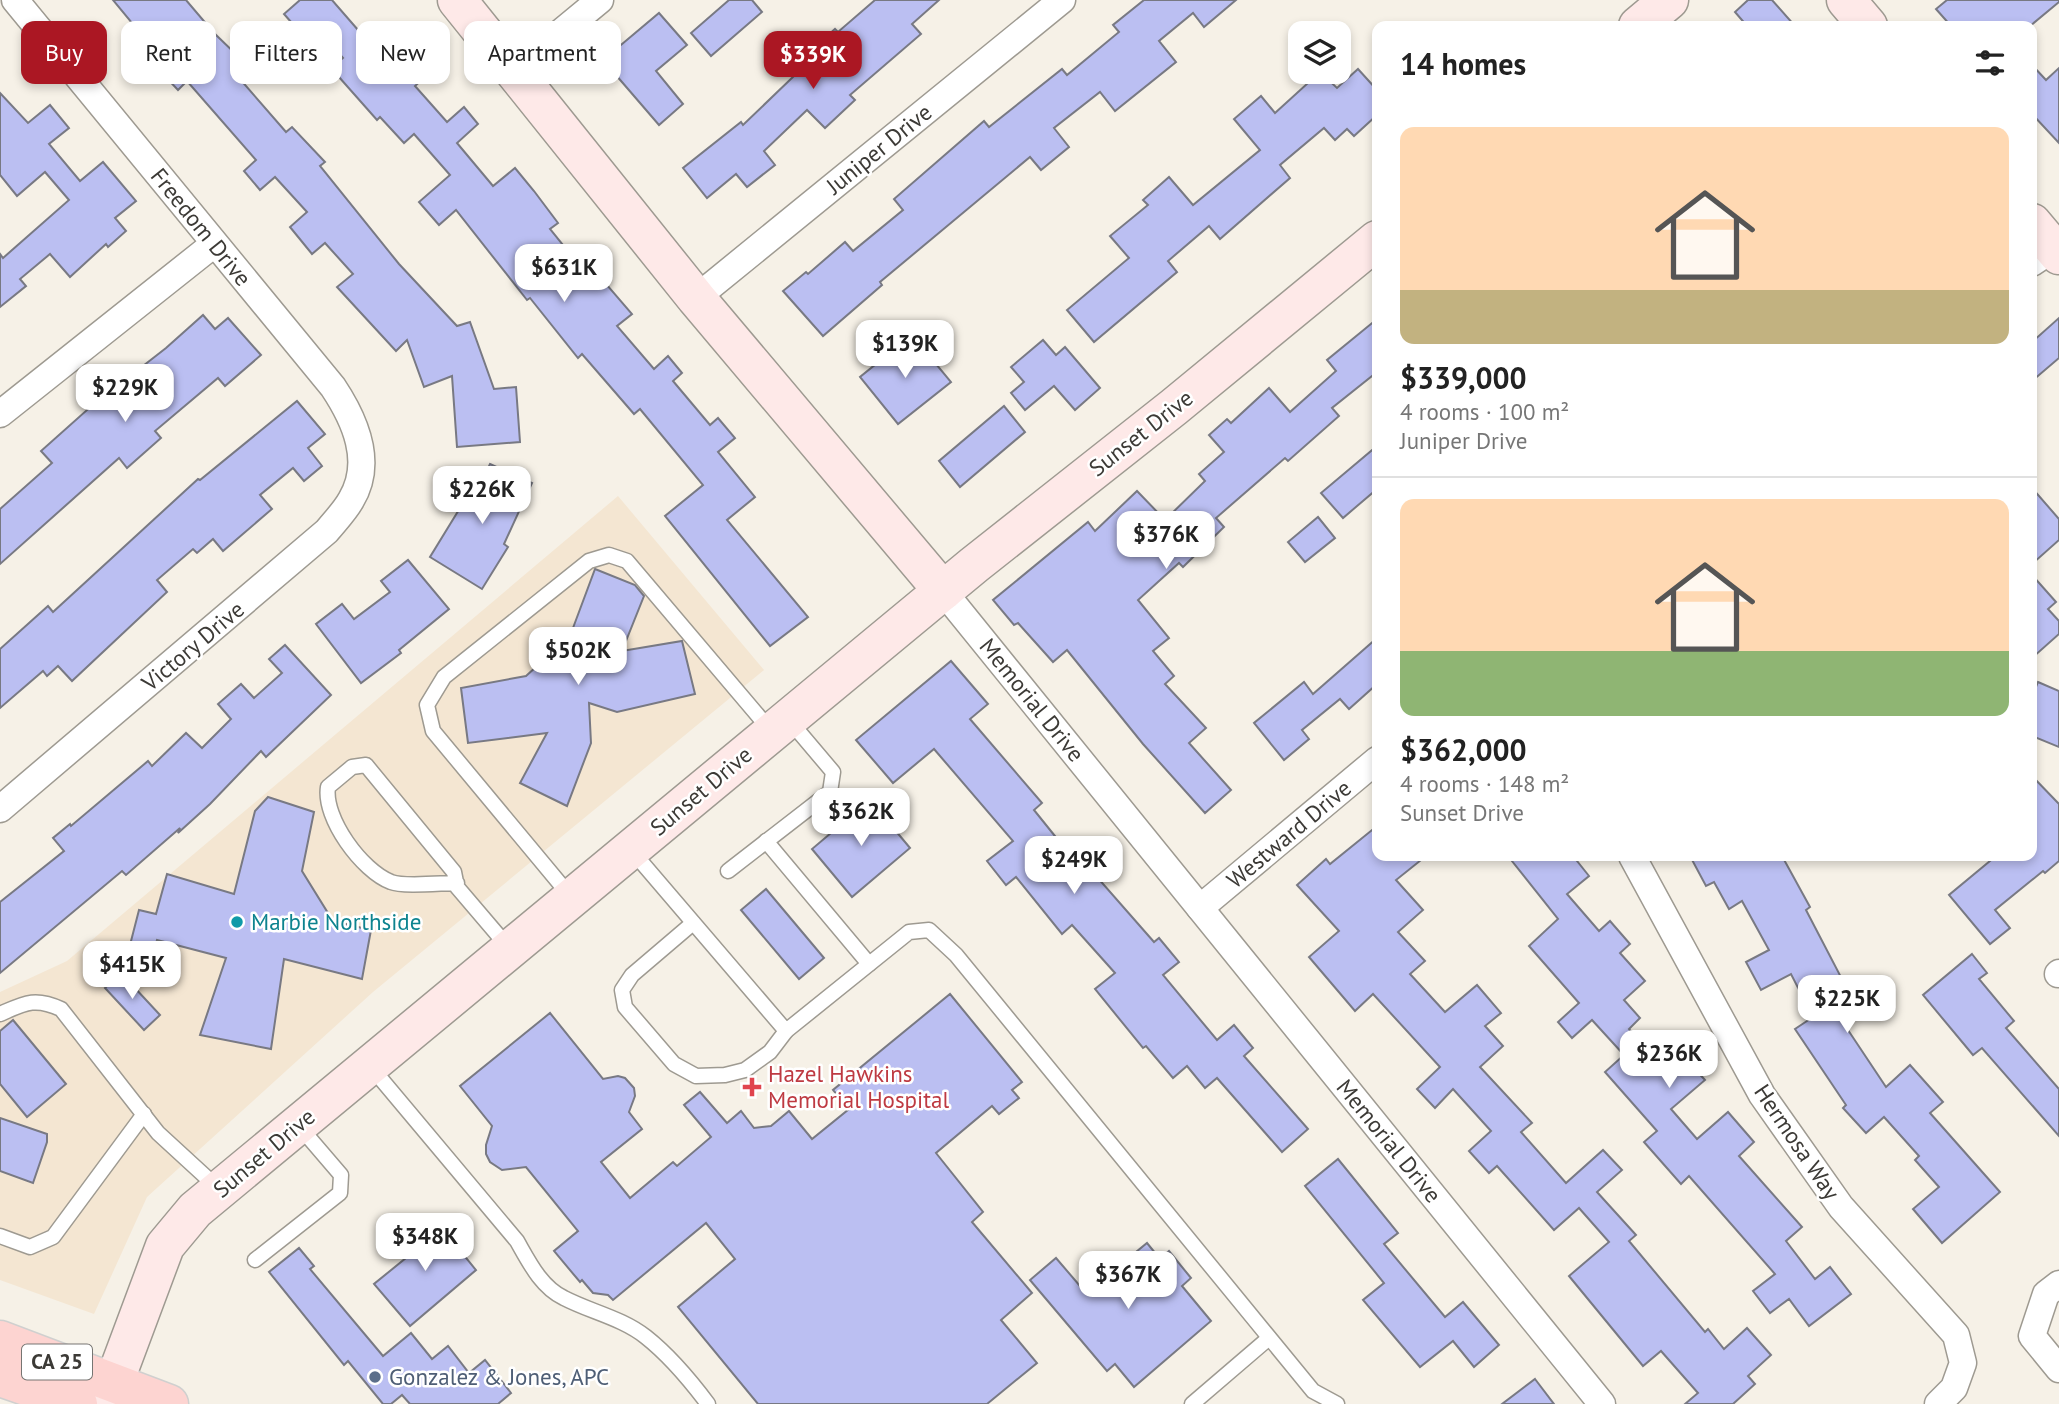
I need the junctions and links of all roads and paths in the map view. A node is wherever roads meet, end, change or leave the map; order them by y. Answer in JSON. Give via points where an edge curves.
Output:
{"nodes":[{"id":1,"x":15,"y":0,"type":"edge"},
{"id":2,"x":457,"y":0,"type":"edge"},
{"id":3,"x":600,"y":0,"type":"edge"},
{"id":4,"x":1062,"y":0,"type":"edge"},
{"id":5,"x":1669,"y":0,"type":"edge"},
{"id":6,"x":1846,"y":0,"type":"edge"},
{"id":7,"x":474,"y":21,"type":"edge"},
{"id":8,"x":575,"y":21,"type":"edge"},
{"id":9,"x":1644,"y":21,"type":"edge"},
{"id":10,"x":1864,"y":21,"type":"edge"},
{"id":11,"x":524,"y":84,"type":"edge"},
{"id":12,"x":214,"y":244,"type":"junction"},
{"id":13,"x":1372,"y":244,"type":"edge"},
{"id":14,"x":696,"y":298,"type":"junction"},
{"id":15,"x":0,"y":414,"type":"edge"},
{"id":16,"x":362,"y":465,"type":"joint"},
{"id":17,"x":943,"y":591,"type":"junction"},
{"id":18,"x":780,"y":726,"type":"junction"},
{"id":19,"x":1372,"y":764,"type":"edge"},
{"id":20,"x":0,"y":809,"type":"edge"},
{"id":21,"x":766,"y":841,"type":"junction"},
{"id":22,"x":631,"y":850,"type":"junction"},
{"id":23,"x":1635,"y":861,"type":"edge"},
{"id":24,"x":728,"y":871,"type":"dead end"},
{"id":25,"x":457,"y":883,"type":"junction"},
{"id":26,"x":572,"y":898,"type":"junction"},
{"id":27,"x":1200,"y":908,"type":"junction"},
{"id":28,"x":693,"y":923,"type":"junction"},
{"id":29,"x":510,"y":949,"type":"junction"},
{"id":30,"x":869,"y":964,"type":"junction"},
{"id":31,"x":0,"y":1014,"type":"edge"},
{"id":32,"x":786,"y":1031,"type":"junction"},
{"id":33,"x":370,"y":1065,"type":"junction"},
{"id":34,"x":144,"y":1114,"type":"junction"},
{"id":35,"x":298,"y":1125,"type":"junction"},
{"id":36,"x":220,"y":1190,"type":"junction"},
{"id":37,"x":0,"y":1236,"type":"edge"},
{"id":38,"x":255,"y":1260,"type":"dead end"},
{"id":39,"x":2059,"y":1284,"type":"edge"},
{"id":40,"x":1269,"y":1338,"type":"junction"},
{"id":41,"x":0,"y":1340,"type":"edge"},
{"id":42,"x":2059,"y":1369,"type":"edge"},
{"id":43,"x":0,"y":1377,"type":"edge"},
{"id":44,"x":110,"y":1393,"type":"edge"},
{"id":45,"x":1312,"y":1398,"type":"edge"},
{"id":46,"x":78,"y":1404,"type":"edge"},
{"id":47,"x":169,"y":1404,"type":"edge"},
{"id":48,"x":708,"y":1404,"type":"edge"},
{"id":49,"x":1192,"y":1404,"type":"edge"},
{"id":50,"x":1337,"y":1404,"type":"edge"},
{"id":51,"x":1602,"y":1404,"type":"edge"},
{"id":52,"x":1938,"y":1404,"type":"edge"}],
"edges":[{"from":1,"to":12,"type":"street","name":"Freedom Drive"},
{"from":2,"to":7,"type":"street","name":"Memorial Drive"},
{"from":3,"to":8,"type":"street"},
{"from":4,"to":14,"type":"street","name":"Juniper Drive"},
{"from":5,"to":9,"type":"street"},
{"from":6,"to":10,"type":"street"},
{"from":11,"to":14,"type":"street","name":"Memorial Drive"},
{"from":12,"to":15,"type":"street"},
{"from":12,"to":16,"type":"street","name":"Freedom Drive","via":[[333,387],[355,427]]},
{"from":13,"to":17,"type":"street","name":"Sunset Drive"},
{"from":14,"to":17,"type":"street","name":"Memorial Drive"},
{"from":16,"to":20,"type":"street","name":"Victory Drive","via":[[352,500],[327,531]]},
{"from":17,"to":18,"type":"street","name":"Sunset Drive"},
{"from":17,"to":27,"type":"street","name":"Memorial Drive"},
{"from":18,"to":21,"type":"lane","via":[[833,772],[830,792]]},
{"from":18,"to":22,"type":"street","name":"Sunset Drive"},
{"from":18,"to":26,"type":"lane","via":[[626,561],[609,555],[589,561],[444,677],[427,705],[433,731]]},
{"from":19,"to":27,"type":"street","name":"Westward Drive"},
{"from":21,"to":24,"type":"lane"},
{"from":21,"to":30,"type":"lane"},
{"from":22,"to":26,"type":"street","name":"Sunset Drive"},
{"from":22,"to":28,"type":"lane"},
{"from":23,"to":52,"type":"street","name":"Hermosa Way","via":[[1762,1095],[1841,1207],[1956,1335],[1963,1363],[1954,1388]]},
{"from":25,"to":25,"type":"lane","via":[[454,872],[366,765],[352,767],[328,787],[331,813],[370,871],[393,884]]},
{"from":25,"to":29,"type":"lane"},
{"from":26,"to":29,"type":"street","name":"Sunset Drive"},
{"from":27,"to":51,"type":"street","name":"Memorial Drive"},
{"from":28,"to":32,"type":"lane"},
{"from":28,"to":32,"type":"lane","via":[[632,975],[622,990],[625,1007],[674,1064],[696,1076],[744,1070],[770,1052]]},
{"from":29,"to":33,"type":"street","name":"Sunset Drive"},
{"from":30,"to":32,"type":"lane"},
{"from":30,"to":40,"type":"lane","via":[[909,932],[929,930],[956,955]]},
{"from":31,"to":34,"type":"lane","via":[[43,1001],[61,1009]]},
{"from":33,"to":35,"type":"street","name":"Sunset Drive"},
{"from":33,"to":48,"type":"lane","via":[[517,1241],[534,1272],[561,1297],[645,1336],[685,1374]]},
{"from":34,"to":36,"type":"lane"},
{"from":34,"to":37,"type":"lane","via":[[53,1237],[30,1247]]},
{"from":35,"to":36,"type":"street","name":"Sunset Drive"},
{"from":35,"to":38,"type":"lane","via":[[341,1175],[340,1193]]},
{"from":36,"to":44,"type":"street","name":"Sunset Drive","via":[[195,1210],[165,1246]]},
{"from":39,"to":42,"type":"street","via":[[2046,1294],[2032,1336]]},
{"from":40,"to":45,"type":"lane"},
{"from":40,"to":49,"type":"lane"},
{"from":41,"to":44,"type":"main road","number":"CA 25"},
{"from":43,"to":46,"type":"main road"},
{"from":44,"to":47,"type":"main road","number":"CA 25"},
{"from":45,"to":50,"type":"lane"}]}
